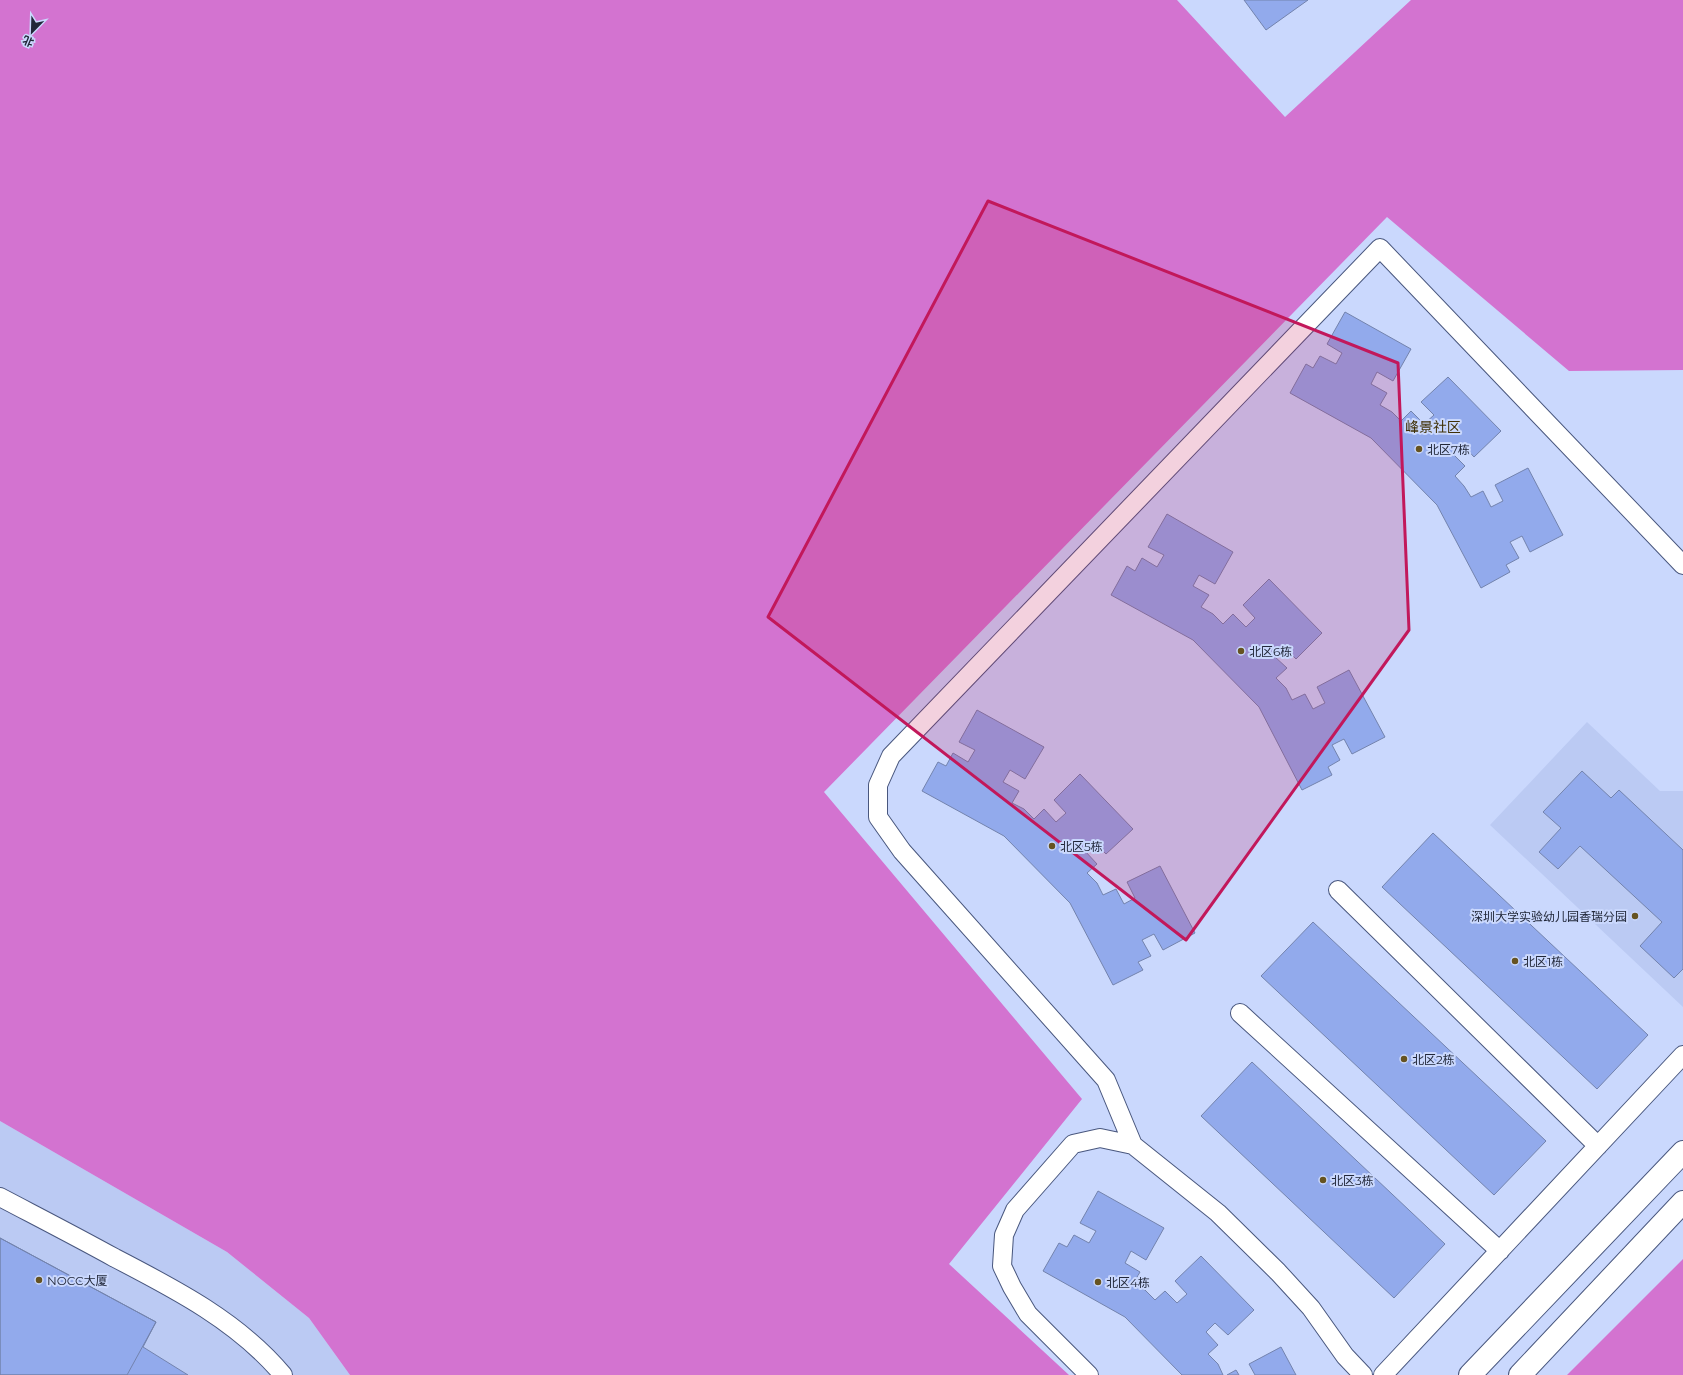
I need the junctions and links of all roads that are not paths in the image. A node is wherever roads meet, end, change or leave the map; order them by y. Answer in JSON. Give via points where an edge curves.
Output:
{"nodes":[{"id":1,"x":1683,"y":565,"type":"edge"},
{"id":2,"x":1338,"y":890,"type":"dead end"},
{"id":3,"x":1240,"y":1013,"type":"dead end"},
{"id":4,"x":1683,"y":1055,"type":"edge"},
{"id":5,"x":1133,"y":1145,"type":"junction"},
{"id":6,"x":1598,"y":1146,"type":"junction"},
{"id":7,"x":1683,"y":1152,"type":"edge"},
{"id":8,"x":0,"y":1197,"type":"edge"},
{"id":9,"x":1683,"y":1202,"type":"edge"},
{"id":10,"x":1500,"y":1251,"type":"junction"},
{"id":11,"x":1346,"y":1356,"type":"junction"},
{"id":12,"x":283,"y":1375,"type":"edge"},
{"id":13,"x":1089,"y":1375,"type":"edge"},
{"id":14,"x":1344,"y":1375,"type":"edge"},
{"id":15,"x":1363,"y":1375,"type":"edge"},
{"id":16,"x":1383,"y":1375,"type":"edge"},
{"id":17,"x":1470,"y":1375,"type":"edge"},
{"id":18,"x":1520,"y":1375,"type":"edge"}],
"edges":[{"from":1,"to":5,"type":"lane","via":[[1380,248],[891,756],[878,785],[878,817],[902,851],[1106,1080]]},
{"from":2,"to":6,"type":"lane"},
{"from":3,"to":10,"type":"lane"},
{"from":4,"to":6,"type":"lane"},
{"from":5,"to":11,"type":"lane","via":[[1218,1213],[1272,1266],[1311,1308]]},
{"from":5,"to":13,"type":"lane","via":[[1100,1138],[1073,1144],[1015,1210],[1004,1235],[1002,1266],[1028,1314]]},
{"from":6,"to":10,"type":"lane"},
{"from":7,"to":17,"type":"street"},
{"from":8,"to":12,"type":"lane","via":[[197,1304],[241,1334]]},
{"from":9,"to":18,"type":"street"},
{"from":10,"to":16,"type":"lane"},
{"from":11,"to":14,"type":"lane"},
{"from":11,"to":15,"type":"lane"}]}
